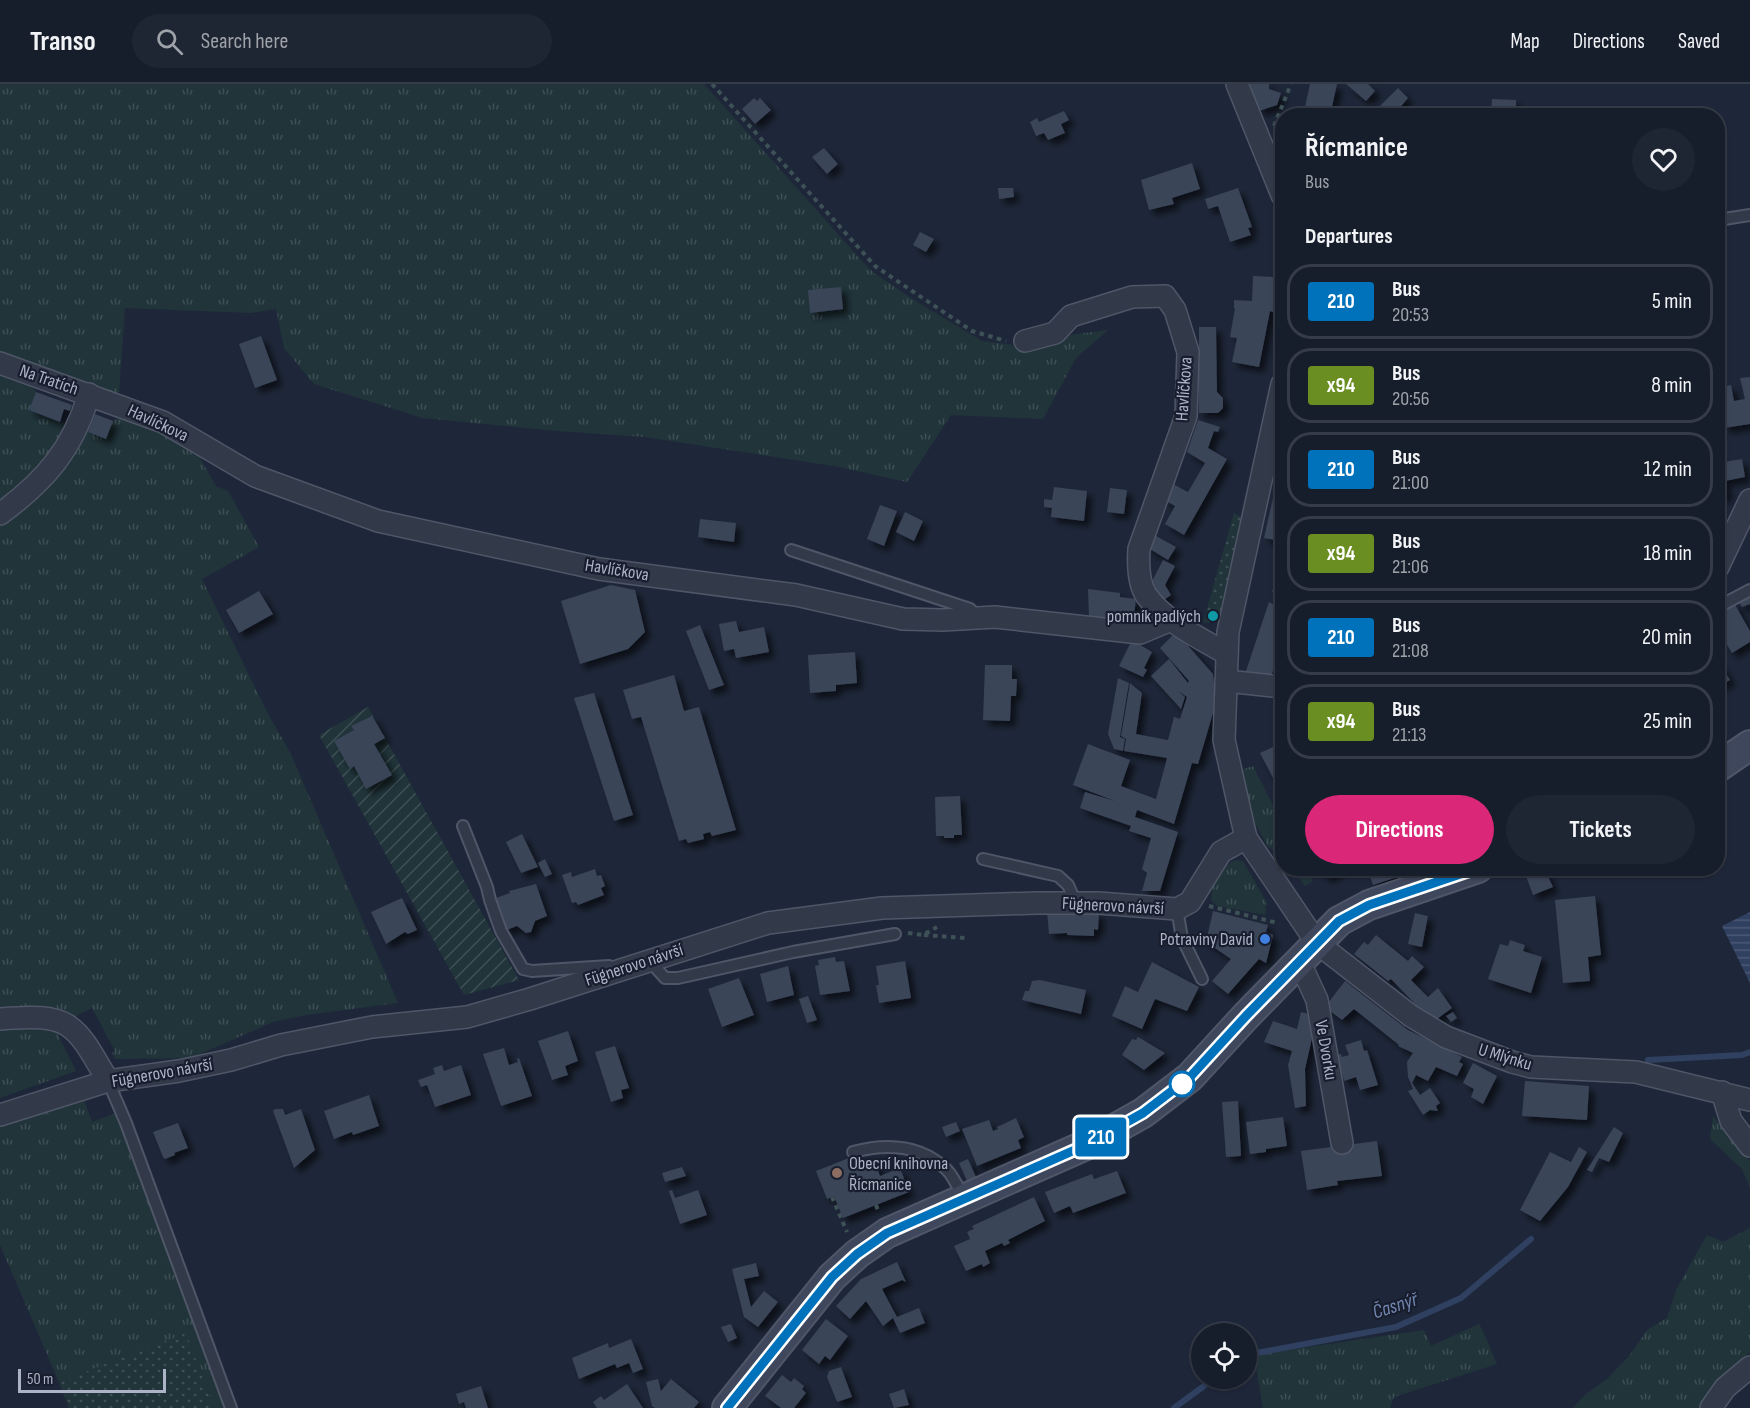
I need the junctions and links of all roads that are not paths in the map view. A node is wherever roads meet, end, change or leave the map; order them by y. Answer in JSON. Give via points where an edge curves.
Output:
{"nodes":[{"id":1,"x":1237,"y":84,"type":"edge"},
{"id":2,"x":1275,"y":176,"type":"edge"},
{"id":3,"x":1750,"y":215,"type":"edge"},
{"id":4,"x":1725,"y":219,"type":"edge"},
{"id":5,"x":1025,"y":341,"type":"road end"},
{"id":6,"x":0,"y":363,"type":"edge"},
{"id":7,"x":89,"y":394,"type":"junction"},
{"id":8,"x":1275,"y":416,"type":"edge"},
{"id":9,"x":1750,"y":500,"type":"edge"},
{"id":10,"x":0,"y":514,"type":"edge"},
{"id":11,"x":791,"y":550,"type":"dead end"},
{"id":12,"x":1725,"y":552,"type":"edge"},
{"id":13,"x":1750,"y":590,"type":"edge"},
{"id":14,"x":1725,"y":603,"type":"edge"},
{"id":15,"x":979,"y":618,"type":"junction"},
{"id":16,"x":1171,"y":620,"type":"junction"},
{"id":17,"x":1227,"y":654,"type":"junction"},
{"id":18,"x":1226,"y":681,"type":"junction"},
{"id":19,"x":1275,"y":686,"type":"edge"},
{"id":20,"x":1750,"y":745,"type":"edge"},
{"id":21,"x":1725,"y":762,"type":"edge"},
{"id":22,"x":463,"y":825,"type":"dead end"},
{"id":23,"x":1246,"y":838,"type":"junction"},
{"id":24,"x":983,"y":859,"type":"dead end"},
{"id":25,"x":1454,"y":876,"type":"edge"},
{"id":26,"x":1076,"y":903,"type":"junction"},
{"id":27,"x":1184,"y":906,"type":"junction"},
{"id":28,"x":895,"y":934,"type":"dead end"},
{"id":29,"x":1308,"y":952,"type":"junction"},
{"id":30,"x":645,"y":961,"type":"junction"},
{"id":31,"x":1202,"y":979,"type":"dead end"},
{"id":32,"x":0,"y":1018,"type":"edge"},
{"id":33,"x":108,"y":1081,"type":"junction"},
{"id":34,"x":1750,"y":1082,"type":"edge"},
{"id":35,"x":1722,"y":1092,"type":"junction"},
{"id":36,"x":1750,"y":1100,"type":"edge"},
{"id":37,"x":0,"y":1115,"type":"edge"},
{"id":38,"x":1342,"y":1143,"type":"dead end"},
{"id":39,"x":1750,"y":1146,"type":"edge"},
{"id":40,"x":853,"y":1152,"type":"dead end"},
{"id":41,"x":964,"y":1199,"type":"junction"},
{"id":42,"x":1750,"y":1367,"type":"edge"},
{"id":43,"x":231,"y":1408,"type":"edge"},
{"id":44,"x":727,"y":1408,"type":"edge"},
{"id":45,"x":1711,"y":1408,"type":"edge"}],
"edges":[{"from":1,"to":2,"type":"street"},
{"from":3,"to":4,"type":"lane"},
{"from":5,"to":16,"type":"street","name":"Havlíčkova","via":[[1055,333],[1071,316],[1132,297],[1165,296],[1175,310],[1188,352],[1186,416],[1138,549],[1138,570],[1146,594]]},
{"from":6,"to":7,"type":"street","name":"Na Tratích"},
{"from":7,"to":10,"type":"street","name":"Na Tratích","via":[[78,426],[53,467]]},
{"from":7,"to":15,"type":"street","name":"Havlíčkova","via":[[163,422],[255,476],[378,521],[599,569],[796,595],[903,619]]},
{"from":8,"to":17,"type":"street","via":[[1228,632]]},
{"from":9,"to":12,"type":"street"},
{"from":11,"to":15,"type":"lane","via":[[970,609]]},
{"from":13,"to":14,"type":"lane"},
{"from":15,"to":16,"type":"street","name":"Havlíčkova","via":[[1140,633]]},
{"from":16,"to":17,"type":"street","name":"Havlíčkova"},
{"from":17,"to":18,"type":"street"},
{"from":18,"to":19,"type":"street"},
{"from":18,"to":23,"type":"street","via":[[1224,740]]},
{"from":20,"to":21,"type":"main road"},
{"from":22,"to":30,"type":"lane","via":[[501,931],[523,969]]},
{"from":23,"to":27,"type":"street","name":"Fügnerovo návrší","via":[[1221,852]]},
{"from":23,"to":29,"type":"street"},
{"from":24,"to":26,"type":"lane","via":[[1058,876],[1068,885]]},
{"from":25,"to":29,"type":"main road","via":[[1369,905],[1339,921]]},
{"from":26,"to":27,"type":"street","name":"Fügnerovo návrší"},
{"from":26,"to":30,"type":"street","name":"Fügnerovo návrší","via":[[882,908],[768,922]]},
{"from":27,"to":31,"type":"lane","via":[[1182,938]]},
{"from":28,"to":30,"type":"lane","via":[[678,978],[665,978]]},
{"from":29,"to":35,"type":"street","name":"U Mlýnku","via":[[1427,1027],[1503,1059],[1531,1067],[1636,1072]]},
{"from":29,"to":38,"type":"street","name":"Ve Dvorku"},
{"from":29,"to":41,"type":"main road","via":[[1190,1077],[1143,1113],[1086,1145]]},
{"from":30,"to":33,"type":"street","name":"Fügnerovo návrší","via":[[467,1017],[372,1028],[281,1045],[200,1067]]},
{"from":32,"to":33,"type":"street","via":[[46,1017],[61,1021],[86,1042]]},
{"from":33,"to":37,"type":"street","name":"Fügnerovo návrší"},
{"from":33,"to":43,"type":"lane"},
{"from":34,"to":35,"type":"street"},
{"from":35,"to":36,"type":"street","name":"U Mlýnku"},
{"from":35,"to":39,"type":"street","via":[[1731,1121]]},
{"from":40,"to":41,"type":"lane","via":[[902,1146],[924,1154],[948,1171]]},
{"from":41,"to":44,"type":"main road","via":[[886,1234],[854,1256],[832,1277]]},
{"from":42,"to":45,"type":"street","via":[[1725,1388]]}]}
